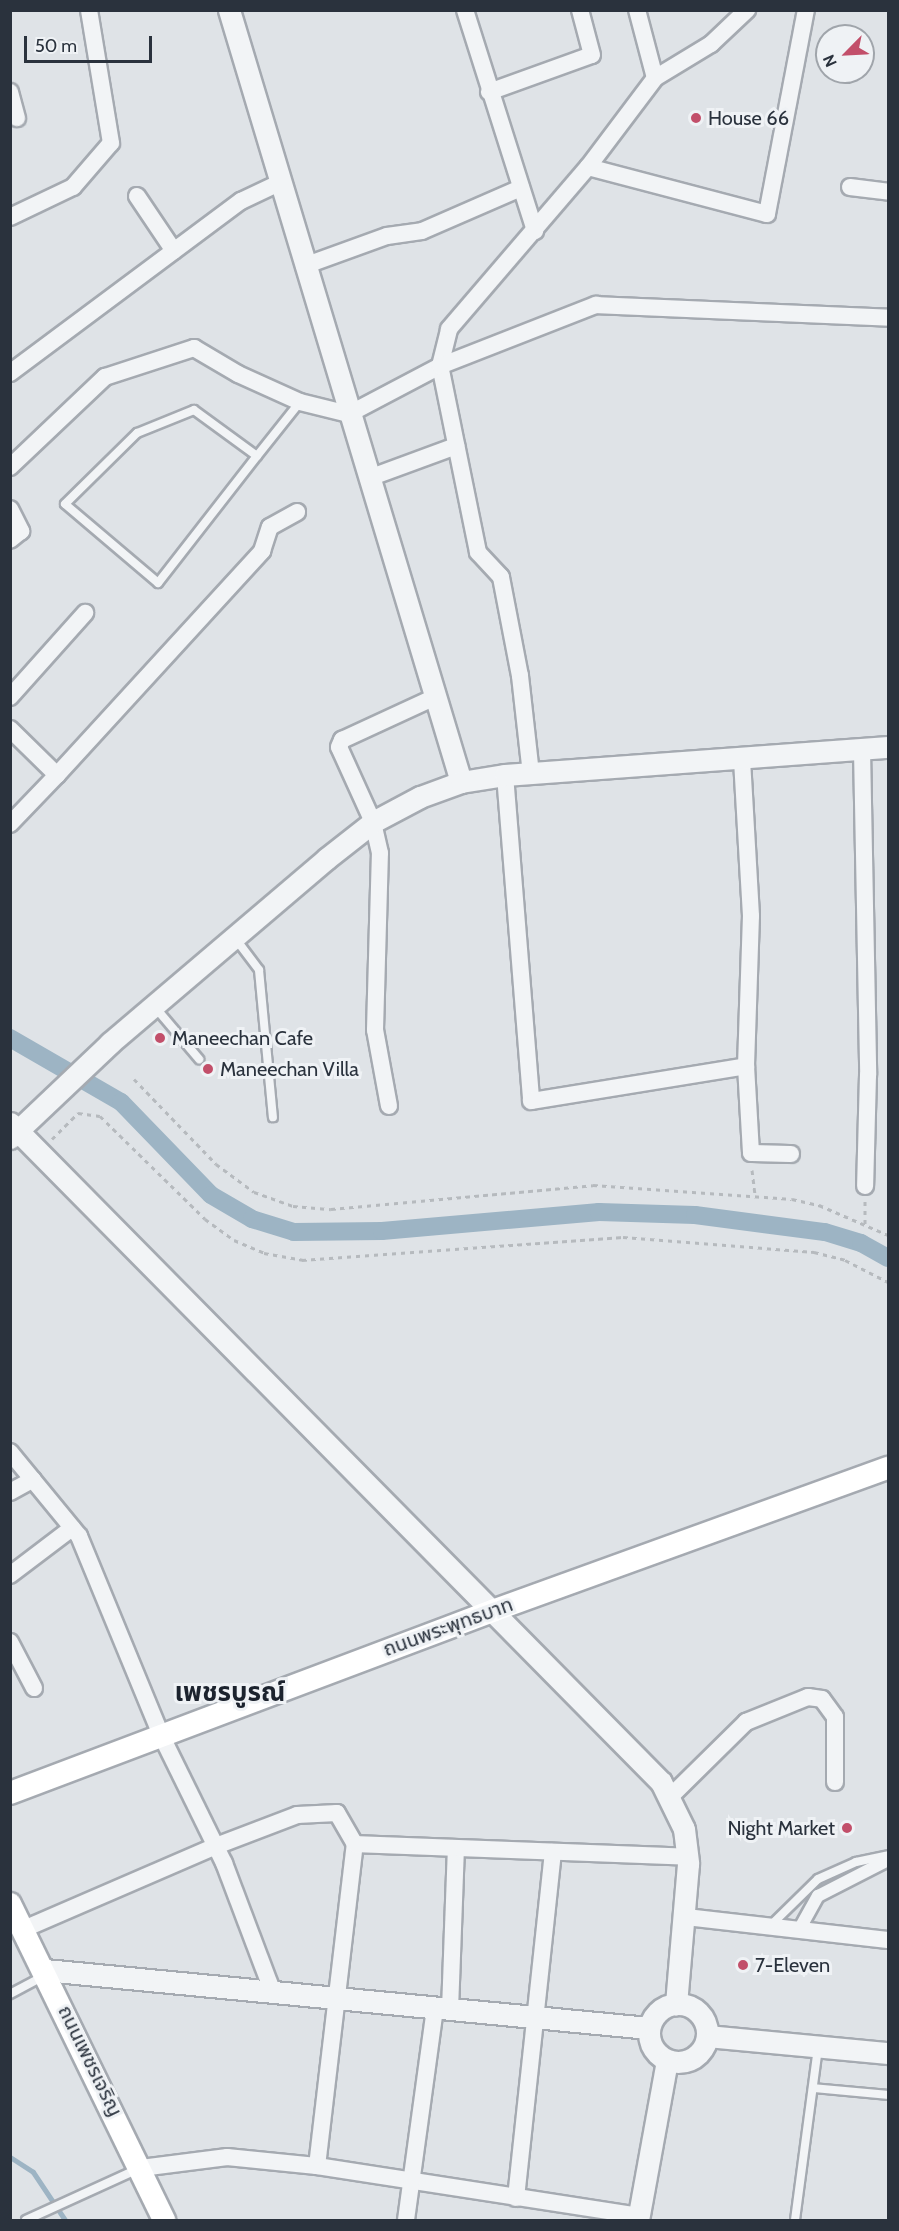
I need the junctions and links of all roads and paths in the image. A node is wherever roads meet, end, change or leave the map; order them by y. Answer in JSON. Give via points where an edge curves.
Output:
{"nodes":[{"id":1,"x":89,"y":10,"type":"edge"},
{"id":2,"x":229,"y":10,"type":"edge"},
{"id":3,"x":465,"y":10,"type":"edge"},
{"id":4,"x":580,"y":10,"type":"edge"},
{"id":5,"x":637,"y":10,"type":"edge"},
{"id":6,"x":747,"y":10,"type":"edge"},
{"id":7,"x":806,"y":10,"type":"edge"},
{"id":8,"x":655,"y":78,"type":"junction"},
{"id":9,"x":10,"y":92,"type":"edge"},
{"id":10,"x":489,"y":92,"type":"junction"},
{"id":11,"x":17,"y":118,"type":"dead end"},
{"id":12,"x":588,"y":167,"type":"junction"},
{"id":13,"x":279,"y":183,"type":"junction"},
{"id":14,"x":850,"y":187,"type":"dead end"},
{"id":15,"x":521,"y":188,"type":"junction"},
{"id":16,"x":888,"y":192,"type":"edge"},
{"id":17,"x":137,"y":196,"type":"dead end"},
{"id":18,"x":10,"y":217,"type":"edge"},
{"id":19,"x":535,"y":231,"type":"junction"},
{"id":20,"x":174,"y":251,"type":"junction"},
{"id":21,"x":304,"y":266,"type":"junction"},
{"id":22,"x":888,"y":318,"type":"edge"},
{"id":23,"x":440,"y":366,"type":"junction"},
{"id":24,"x":10,"y":373,"type":"edge"},
{"id":25,"x":300,"y":402,"type":"junction"},
{"id":26,"x":349,"y":414,"type":"junction"},
{"id":27,"x":456,"y":447,"type":"junction"},
{"id":28,"x":258,"y":456,"type":"junction"},
{"id":29,"x":10,"y":466,"type":"edge"},
{"id":30,"x":369,"y":478,"type":"junction"},
{"id":31,"x":10,"y":509,"type":"edge"},
{"id":32,"x":297,"y":512,"type":"dead end"},
{"id":33,"x":10,"y":540,"type":"edge"},
{"id":34,"x":85,"y":613,"type":"dead end"},
{"id":35,"x":10,"y":697,"type":"edge"},
{"id":36,"x":435,"y":698,"type":"junction"},
{"id":37,"x":10,"y":729,"type":"edge"},
{"id":38,"x":888,"y":747,"type":"edge"},
{"id":39,"x":862,"y":750,"type":"junction"},
{"id":40,"x":742,"y":759,"type":"junction"},
{"id":41,"x":531,"y":774,"type":"junction"},
{"id":42,"x":57,"y":775,"type":"junction"},
{"id":43,"x":505,"y":775,"type":"junction"},
{"id":44,"x":461,"y":782,"type":"junction"},
{"id":45,"x":373,"y":822,"type":"junction"},
{"id":46,"x":10,"y":824,"type":"edge"},
{"id":47,"x":235,"y":938,"type":"junction"},
{"id":48,"x":154,"y":1006,"type":"junction"},
{"id":49,"x":199,"y":1059,"type":"dead end"},
{"id":50,"x":746,"y":1066,"type":"junction"},
{"id":51,"x":134,"y":1079,"type":"dead end"},
{"id":52,"x":389,"y":1107,"type":"dead end"},
{"id":53,"x":273,"y":1117,"type":"dead end"},
{"id":54,"x":13,"y":1130,"type":"edge"},
{"id":55,"x":40,"y":1152,"type":"junction"},
{"id":56,"x":751,"y":1153,"type":"junction"},
{"id":57,"x":791,"y":1154,"type":"dead end"},
{"id":58,"x":865,"y":1186,"type":"joint"},
{"id":59,"x":754,"y":1194,"type":"junction"},
{"id":60,"x":865,"y":1224,"type":"junction"},
{"id":61,"x":888,"y":1235,"type":"edge"},
{"id":62,"x":888,"y":1282,"type":"edge"},
{"id":63,"x":10,"y":1452,"type":"edge"},
{"id":64,"x":888,"y":1468,"type":"edge"},
{"id":65,"x":33,"y":1479,"type":"junction"},
{"id":66,"x":10,"y":1492,"type":"edge"},
{"id":67,"x":72,"y":1528,"type":"junction"},
{"id":68,"x":10,"y":1575,"type":"edge"},
{"id":69,"x":495,"y":1610,"type":"junction"},
{"id":70,"x":10,"y":1642,"type":"edge"},
{"id":71,"x":34,"y":1688,"type":"dead end"},
{"id":72,"x":161,"y":1735,"type":"junction"},
{"id":73,"x":835,"y":1782,"type":"dead end"},
{"id":74,"x":10,"y":1793,"type":"edge"},
{"id":75,"x":670,"y":1797,"type":"junction"},
{"id":76,"x":355,"y":1844,"type":"junction"},
{"id":77,"x":216,"y":1846,"type":"junction"},
{"id":78,"x":456,"y":1848,"type":"junction"},
{"id":79,"x":553,"y":1852,"type":"junction"},
{"id":80,"x":888,"y":1855,"type":"edge"},
{"id":81,"x":687,"y":1857,"type":"junction"},
{"id":82,"x":888,"y":1860,"type":"edge"},
{"id":83,"x":10,"y":1905,"type":"edge"},
{"id":84,"x":686,"y":1917,"type":"junction"},
{"id":85,"x":770,"y":1926,"type":"junction"},
{"id":86,"x":24,"y":1929,"type":"junction"},
{"id":87,"x":799,"y":1930,"type":"junction"},
{"id":88,"x":888,"y":1940,"type":"edge"},
{"id":89,"x":46,"y":1972,"type":"junction"},
{"id":90,"x":273,"y":1993,"type":"junction"},
{"id":91,"x":10,"y":1994,"type":"edge"},
{"id":92,"x":337,"y":1999,"type":"junction"},
{"id":93,"x":676,"y":2004,"type":"junction"},
{"id":94,"x":443,"y":2009,"type":"junction"},
{"id":95,"x":535,"y":2016,"type":"junction"},
{"id":96,"x":649,"y":2028,"type":"junction"},
{"id":97,"x":706,"y":2036,"type":"junction"},
{"id":98,"x":818,"y":2046,"type":"junction"},
{"id":99,"x":888,"y":2053,"type":"edge"},
{"id":100,"x":667,"y":2061,"type":"junction"},
{"id":101,"x":813,"y":2088,"type":"junction"},
{"id":102,"x":888,"y":2095,"type":"edge"},
{"id":103,"x":317,"y":2166,"type":"junction"},
{"id":104,"x":141,"y":2168,"type":"junction"},
{"id":105,"x":412,"y":2180,"type":"junction"},
{"id":106,"x":516,"y":2198,"type":"junction"},
{"id":107,"x":639,"y":2218,"type":"edge"},
{"id":108,"x":26,"y":2220,"type":"edge"},
{"id":109,"x":164,"y":2220,"type":"edge"},
{"id":110,"x":406,"y":2220,"type":"edge"},
{"id":111,"x":795,"y":2220,"type":"edge"}],
"edges":[{"from":1,"to":18,"type":"street","via":[[111,143],[73,187]]},
{"from":2,"to":13,"type":"street"},
{"from":3,"to":10,"type":"street"},
{"from":4,"to":10,"type":"street","via":[[592,55]]},
{"from":5,"to":8,"type":"street"},
{"from":6,"to":8,"type":"street","via":[[711,44]]},
{"from":7,"to":12,"type":"street","via":[[767,214]]},
{"from":8,"to":12,"type":"street"},
{"from":9,"to":11,"type":"street"},
{"from":10,"to":15,"type":"street"},
{"from":12,"to":19,"type":"street"},
{"from":13,"to":20,"type":"street","via":[[241,201]]},
{"from":13,"to":21,"type":"street"},
{"from":14,"to":16,"type":"street"},
{"from":15,"to":19,"type":"street"},
{"from":15,"to":21,"type":"street","via":[[422,231],[387,236]]},
{"from":17,"to":20,"type":"street"},
{"from":19,"to":23,"type":"street","via":[[449,329]]},
{"from":20,"to":24,"type":"street"},
{"from":21,"to":26,"type":"street"},
{"from":22,"to":23,"type":"street","via":[[596,305]]},
{"from":23,"to":26,"type":"street"},
{"from":23,"to":27,"type":"street"},
{"from":25,"to":26,"type":"street"},
{"from":25,"to":28,"type":"lane"},
{"from":25,"to":29,"type":"street","via":[[238,374],[194,348],[105,377]]},
{"from":26,"to":30,"type":"street"},
{"from":27,"to":30,"type":"street"},
{"from":27,"to":41,"type":"street","via":[[478,552],[501,577],[520,676]]},
{"from":28,"to":28,"type":"lane","via":[[158,583],[65,504],[137,433],[194,410]]},
{"from":30,"to":36,"type":"street"},
{"from":31,"to":33,"type":"street","via":[[21,531]]},
{"from":32,"to":42,"type":"street","via":[[270,527],[261,552]]},
{"from":34,"to":35,"type":"street"},
{"from":36,"to":44,"type":"street"},
{"from":36,"to":45,"type":"street","via":[[342,740],[340,753]]},
{"from":37,"to":42,"type":"street"},
{"from":38,"to":39,"type":"street"},
{"from":39,"to":40,"type":"street"},
{"from":39,"to":58,"type":"street","via":[[868,1075]]},
{"from":40,"to":41,"type":"street"},
{"from":40,"to":50,"type":"street","via":[[751,916]]},
{"from":41,"to":43,"type":"street"},
{"from":42,"to":46,"type":"street"},
{"from":43,"to":44,"type":"street"},
{"from":43,"to":50,"type":"street","via":[[531,1101]]},
{"from":44,"to":45,"type":"street","via":[[420,797]]},
{"from":45,"to":47,"type":"street"},
{"from":45,"to":52,"type":"street","via":[[381,879],[374,979],[375,1030]]},
{"from":47,"to":48,"type":"street"},
{"from":47,"to":53,"type":"lane","via":[[258,970]]},
{"from":48,"to":49,"type":"lane"},
{"from":48,"to":54,"type":"street"},
{"from":50,"to":56,"type":"street"},
{"from":51,"to":59,"type":"path","via":[[216,1164],[254,1192],[293,1206],[332,1209],[594,1185]]},
{"from":54,"to":55,"type":"street"},
{"from":55,"to":62,"type":"path","via":[[78,1113],[100,1116],[205,1219],[234,1240],[264,1253],[302,1260],[622,1237],[814,1252],[845,1260]]},
{"from":55,"to":69,"type":"street"},
{"from":56,"to":57,"type":"street"},
{"from":56,"to":59,"type":"path"},
{"from":58,"to":60,"type":"path"},
{"from":59,"to":60,"type":"path","via":[[819,1205]]},
{"from":60,"to":61,"type":"path"},
{"from":63,"to":65,"type":"street"},
{"from":64,"to":69,"type":"main road","name":"ถนนพระพุทธบาท"},
{"from":65,"to":66,"type":"street"},
{"from":65,"to":67,"type":"street"},
{"from":67,"to":68,"type":"street"},
{"from":67,"to":72,"type":"street"},
{"from":69,"to":72,"type":"main road","name":"ถนนพระพุทธบาท"},
{"from":69,"to":75,"type":"street","via":[[661,1782]]},
{"from":70,"to":71,"type":"street"},
{"from":72,"to":74,"type":"main road","name":"ถนนพระพุทธบาท"},
{"from":72,"to":77,"type":"street"},
{"from":73,"to":75,"type":"street","via":[[835,1717],[822,1699],[807,1697],[746,1722]]},
{"from":75,"to":81,"type":"street","via":[[684,1829]]},
{"from":76,"to":77,"type":"street","via":[[337,1813],[297,1815]]},
{"from":76,"to":78,"type":"street"},
{"from":76,"to":92,"type":"street"},
{"from":77,"to":86,"type":"street"},
{"from":77,"to":90,"type":"street"},
{"from":78,"to":79,"type":"street"},
{"from":78,"to":94,"type":"street"},
{"from":79,"to":81,"type":"street"},
{"from":79,"to":95,"type":"street"},
{"from":80,"to":85,"type":"lane","via":[[856,1862],[818,1879]]},
{"from":81,"to":84,"type":"street"},
{"from":82,"to":87,"type":"street","via":[[818,1896]]},
{"from":83,"to":86,"type":"main road","name":"ถนนเพชรเจริญ"},
{"from":84,"to":85,"type":"street"},
{"from":84,"to":93,"type":"street"},
{"from":85,"to":87,"type":"street"},
{"from":86,"to":89,"type":"main road","name":"ถนนเพชรเจริญ"},
{"from":87,"to":88,"type":"street"},
{"from":89,"to":90,"type":"street"},
{"from":89,"to":91,"type":"lane"},
{"from":89,"to":104,"type":"main road","name":"ถนนเพชรเจริญ"},
{"from":90,"to":92,"type":"street"},
{"from":92,"to":94,"type":"street"},
{"from":92,"to":103,"type":"street"},
{"from":93,"to":96,"type":"street","via":[[662,2008]]},
{"from":93,"to":97,"type":"street","via":[[697,2012]]},
{"from":94,"to":95,"type":"street"},
{"from":94,"to":105,"type":"street"},
{"from":95,"to":96,"type":"street"},
{"from":95,"to":106,"type":"street"},
{"from":96,"to":100,"type":"street","via":[[650,2043]]},
{"from":97,"to":98,"type":"street"},
{"from":97,"to":100,"type":"street","via":[[704,2046],[692,2059]]},
{"from":98,"to":99,"type":"street"},
{"from":98,"to":101,"type":"lane"},
{"from":100,"to":107,"type":"street"},
{"from":101,"to":102,"type":"lane"},
{"from":101,"to":111,"type":"lane"},
{"from":103,"to":104,"type":"street","via":[[226,2157]]},
{"from":103,"to":105,"type":"street"},
{"from":104,"to":108,"type":"lane"},
{"from":104,"to":109,"type":"main road","name":"ถนนเพชรเจริญ"},
{"from":105,"to":106,"type":"street"},
{"from":105,"to":110,"type":"street"},
{"from":106,"to":107,"type":"street"}]}
